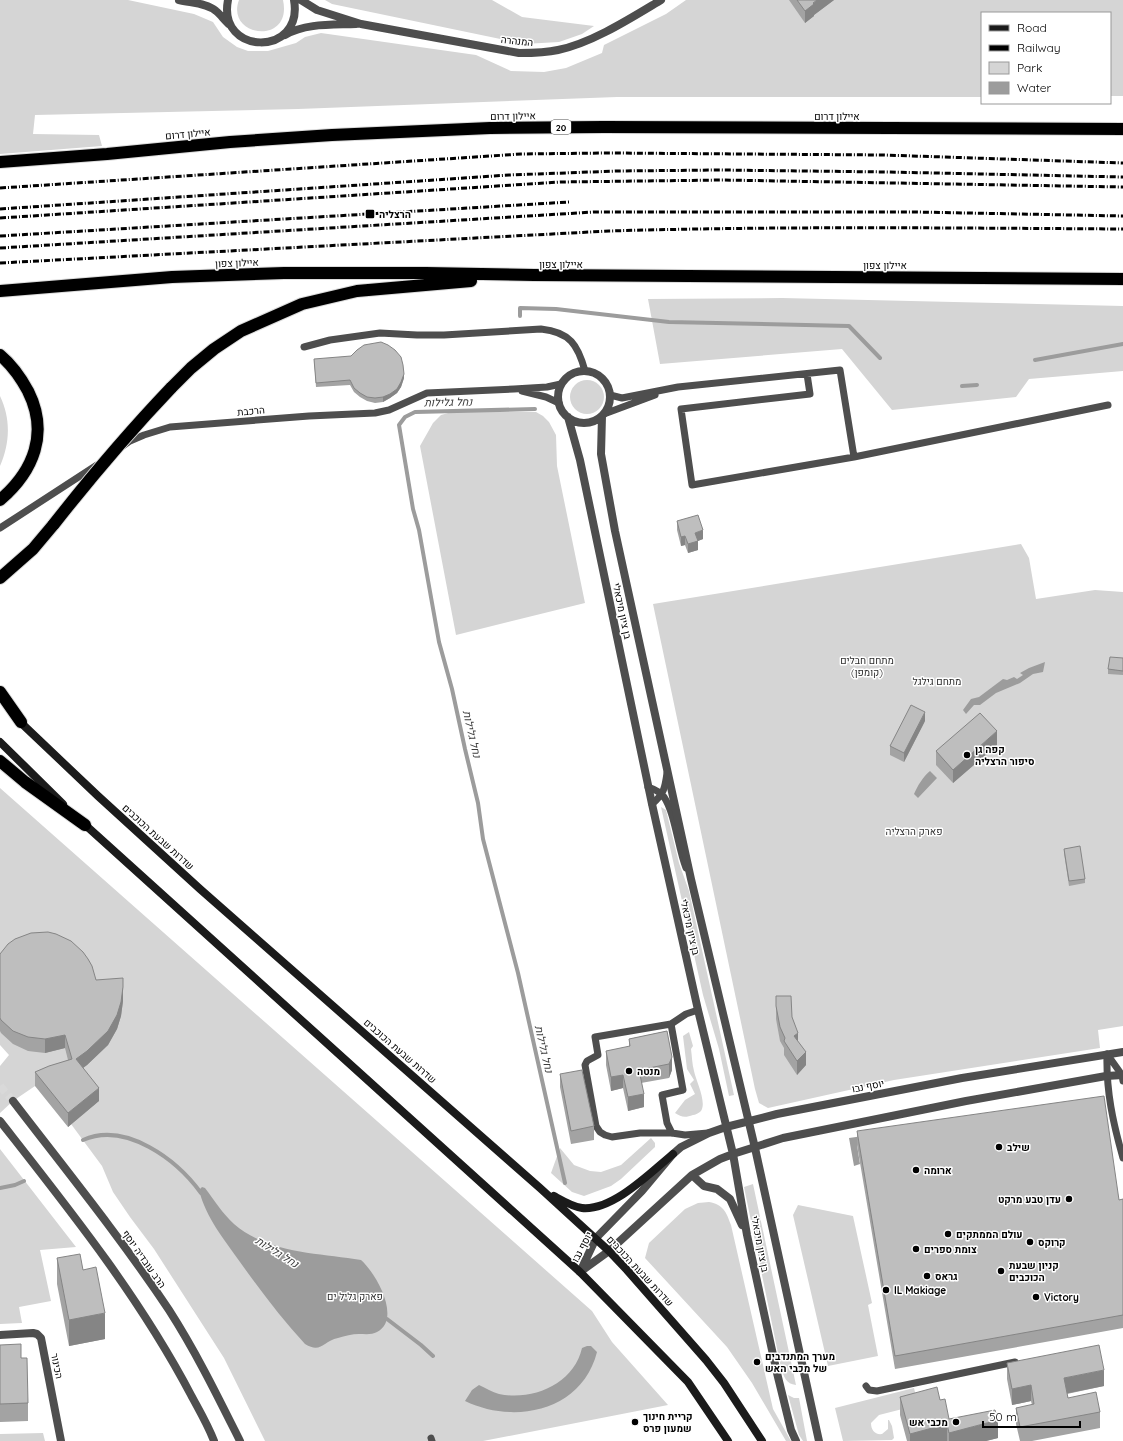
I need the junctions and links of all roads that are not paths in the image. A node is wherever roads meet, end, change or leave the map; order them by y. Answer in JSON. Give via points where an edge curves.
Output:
{"nodes":[{"id":1,"x":179,"y":0,"type":"edge"},
{"id":2,"x":228,"y":0,"type":"edge"},
{"id":3,"x":294,"y":0,"type":"edge"},
{"id":4,"x":301,"y":0,"type":"edge"},
{"id":5,"x":661,"y":0,"type":"edge"},
{"id":6,"x":360,"y":24,"type":"junction"},
{"id":7,"x":231,"y":26,"type":"junction"},
{"id":8,"x":278,"y":38,"type":"junction"},
{"id":9,"x":1123,"y":129,"type":"edge"},
{"id":10,"x":0,"y":162,"type":"edge"},
{"id":11,"x":534,"y":275,"type":"junction"},
{"id":12,"x":1123,"y":279,"type":"edge"},
{"id":13,"x":0,"y":291,"type":"edge"},
{"id":14,"x":304,"y":347,"type":"dead end"},
{"id":15,"x":0,"y":355,"type":"edge"},
{"id":16,"x":585,"y":371,"type":"junction"},
{"id":17,"x":807,"y":374,"type":"junction"},
{"id":18,"x":562,"y":384,"type":"junction"},
{"id":19,"x":672,"y":388,"type":"junction"},
{"id":20,"x":514,"y":389,"type":"junction"},
{"id":21,"x":610,"y":395,"type":"junction"},
{"id":22,"x":559,"y":403,"type":"junction"},
{"id":23,"x":1108,"y":404,"type":"dead end"},
{"id":24,"x":603,"y":415,"type":"junction"},
{"id":25,"x":568,"y":417,"type":"junction"},
{"id":26,"x":854,"y":458,"type":"junction"},
{"id":27,"x":0,"y":500,"type":"edge"},
{"id":28,"x":12,"y":521,"type":"junction"},
{"id":29,"x":0,"y":528,"type":"edge"},
{"id":30,"x":0,"y":531,"type":"edge"},
{"id":31,"x":10,"y":570,"type":"junction"},
{"id":32,"x":0,"y":578,"type":"edge"},
{"id":33,"x":0,"y":582,"type":"edge"},
{"id":34,"x":0,"y":692,"type":"edge"},
{"id":35,"x":0,"y":700,"type":"edge"},
{"id":36,"x":21,"y":722,"type":"junction"},
{"id":37,"x":0,"y":742,"type":"edge"},
{"id":38,"x":0,"y":761,"type":"edge"},
{"id":39,"x":667,"y":770,"type":"junction"},
{"id":40,"x":648,"y":787,"type":"junction"},
{"id":41,"x":661,"y":794,"type":"junction"},
{"id":42,"x":652,"y":804,"type":"junction"},
{"id":43,"x":85,"y":825,"type":"junction"},
{"id":44,"x":691,"y":880,"type":"junction"},
{"id":45,"x":698,"y":1010,"type":"junction"},
{"id":46,"x":671,"y":1024,"type":"junction"},
{"id":47,"x":1123,"y":1052,"type":"edge"},
{"id":48,"x":1107,"y":1054,"type":"junction"},
{"id":49,"x":1106,"y":1076,"type":"junction"},
{"id":50,"x":1123,"y":1077,"type":"edge"},
{"id":51,"x":13,"y":1101,"type":"tunnel mouth"},
{"id":52,"x":0,"y":1121,"type":"edge"},
{"id":53,"x":748,"y":1121,"type":"junction"},
{"id":54,"x":1113,"y":1125,"type":"junction"},
{"id":55,"x":726,"y":1127,"type":"junction"},
{"id":56,"x":672,"y":1133,"type":"junction"},
{"id":57,"x":709,"y":1133,"type":"junction"},
{"id":58,"x":1123,"y":1138,"type":"edge"},
{"id":59,"x":755,"y":1148,"type":"junction"},
{"id":60,"x":673,"y":1154,"type":"junction"},
{"id":61,"x":733,"y":1154,"type":"junction"},
{"id":62,"x":1123,"y":1158,"type":"edge"},
{"id":63,"x":692,"y":1175,"type":"junction"},
{"id":64,"x":540,"y":1188,"type":"junction"},
{"id":65,"x":747,"y":1236,"type":"junction"},
{"id":66,"x":596,"y":1238,"type":"junction"},
{"id":67,"x":609,"y":1251,"type":"junction"},
{"id":68,"x":580,"y":1272,"type":"junction"},
{"id":69,"x":0,"y":1334,"type":"edge"},
{"id":70,"x":1026,"y":1360,"type":"edge"},
{"id":71,"x":866,"y":1386,"type":"dead end"},
{"id":72,"x":61,"y":1441,"type":"edge"},
{"id":73,"x":214,"y":1441,"type":"edge"},
{"id":74,"x":240,"y":1441,"type":"edge"},
{"id":75,"x":728,"y":1441,"type":"edge"},
{"id":76,"x":762,"y":1441,"type":"edge"},
{"id":77,"x":796,"y":1441,"type":"edge"},
{"id":78,"x":819,"y":1441,"type":"edge"}],
"edges":[{"from":1,"to":7,"type":"street","name":"המנהרה","via":[[212,8]]},
{"from":2,"to":7,"type":"street","via":[[226,7]]},
{"from":3,"to":8,"type":"street","via":[[293,21]]},
{"from":4,"to":6,"type":"street","name":"המנהרה","via":[[317,10]]},
{"from":5,"to":6,"type":"street","name":"המנהרה","via":[[584,42],[538,54],[519,53]]},
{"from":6,"to":8,"type":"street","name":"המנהרה","via":[[300,28]]},
{"from":7,"to":8,"type":"street","name":"המנהרה","via":[[240,36],[252,42],[270,42]]},
{"from":9,"to":10,"type":"highway","name":"איילון דרום","number":"20","via":[[490,128],[230,142]]},
{"from":11,"to":12,"type":"highway","name":"איילון צפון"},
{"from":11,"to":13,"type":"highway","name":"איילון צפון","via":[[284,273],[172,277]]},
{"from":11,"to":31,"type":"highway","bridge":true,"via":[[357,291],[302,304],[241,331],[214,349],[171,388],[93,474],[33,549]]},
{"from":14,"to":16,"type":"lane","via":[[330,340],[380,333],[444,335],[541,329],[562,334],[573,342],[581,356]]},
{"from":15,"to":27,"type":"highway","via":[[24,384],[36,410],[38,425],[38,439],[27,468],[20,480]]},
{"from":16,"to":18,"type":"street","via":[[571,374]]},
{"from":16,"to":21,"type":"street","via":[[604,380]]},
{"from":17,"to":19,"type":"lane"},
{"from":17,"to":26,"type":"lane","via":[[840,370]]},
{"from":17,"to":26,"type":"lane","via":[[810,394],[681,409],[692,485]]},
{"from":18,"to":20,"type":"lane","name":"הרכבת"},
{"from":18,"to":22,"type":"street","via":[[559,390]]},
{"from":19,"to":21,"type":"lane","via":[[622,398]]},
{"from":19,"to":24,"type":"lane"},
{"from":20,"to":22,"type":"lane","name":"הרכבת"},
{"from":20,"to":28,"type":"lane","name":"הרכבת","via":[[427,393],[389,410],[375,413],[170,427],[130,441],[79,478]]},
{"from":21,"to":24,"type":"street","via":[[610,403]]},
{"from":22,"to":25,"type":"street"},
{"from":23,"to":26,"type":"lane"},
{"from":24,"to":25,"type":"street","via":[[582,423]]},
{"from":24,"to":39,"type":"street","name":"בן ציון מיכאלי","via":[[601,454],[605,478]]},
{"from":25,"to":40,"type":"street","name":"בן ציון מיכאלי","via":[[580,460]]},
{"from":28,"to":29,"type":"lane","name":"הרכבת"},
{"from":28,"to":30,"type":"lane","name":"הרכבת"},
{"from":31,"to":32,"type":"highway"},
{"from":31,"to":33,"type":"highway"},
{"from":34,"to":36,"type":"highway"},
{"from":35,"to":36,"type":"main road","name":"שדרות שבעת הכוכבים"},
{"from":36,"to":64,"type":"main road","name":"שדרות שבעת הכוכבים","via":[[200,889]]},
{"from":37,"to":43,"type":"main road"},
{"from":38,"to":43,"type":"highway"},
{"from":39,"to":41,"type":"lane","via":[[665,788]]},
{"from":39,"to":44,"type":"street","name":"בן ציון מיכאלי"},
{"from":40,"to":41,"type":"lane"},
{"from":40,"to":42,"type":"street","name":"בן ציון מיכאלי"},
{"from":41,"to":42,"type":"lane"},
{"from":41,"to":44,"type":"lane","via":[[670,808],[682,859]]},
{"from":42,"to":45,"type":"street","name":"בן ציון מיכאלי"},
{"from":43,"to":68,"type":"main road"},
{"from":44,"to":53,"type":"street","name":"בן ציון מיכאלי"},
{"from":45,"to":46,"type":"lane"},
{"from":45,"to":55,"type":"street","name":"בן ציון מיכאלי"},
{"from":46,"to":56,"type":"lane","via":[[683,1090],[662,1095],[667,1123]]},
{"from":46,"to":56,"type":"lane","via":[[595,1037],[598,1055],[585,1065],[596,1126],[605,1136]]},
{"from":47,"to":48,"type":"street","name":"יוסף נבו"},
{"from":48,"to":49,"type":"lane"},
{"from":48,"to":50,"type":"lane"},
{"from":48,"to":53,"type":"street","name":"יוסף נבו","via":[[962,1078]]},
{"from":49,"to":50,"type":"street","name":"יוסף נבו"},
{"from":49,"to":54,"type":"lane"},
{"from":49,"to":59,"type":"street","name":"יוסף נבו","via":[[783,1138]]},
{"from":51,"to":74,"type":"street","name":"הרב עובדיה יוסף","via":[[86,1195],[169,1311]]},
{"from":52,"to":73,"type":"street","via":[[68,1208],[150,1323],[176,1366]]},
{"from":53,"to":55,"type":"street","name":"יוסף נבו"},
{"from":53,"to":59,"type":"street","name":"בן ציון מיכאלי"},
{"from":54,"to":58,"type":"lane"},
{"from":54,"to":62,"type":"lane"},
{"from":55,"to":57,"type":"street","name":"יוסף נבו"},
{"from":55,"to":61,"type":"street","name":"בן ציון מיכאלי"},
{"from":56,"to":57,"type":"lane"},
{"from":57,"to":60,"type":"street","name":"יוסף נבו","via":[[681,1147]]},
{"from":59,"to":61,"type":"street","name":"יוסף נבו"},
{"from":59,"to":78,"type":"street","name":"בן ציון מיכאלי"},
{"from":60,"to":64,"type":"main road","via":[[623,1195],[596,1208],[581,1208]]},
{"from":60,"to":66,"type":"street","name":"יוסף נבו"},
{"from":61,"to":63,"type":"street","name":"יוסף נבו"},
{"from":61,"to":65,"type":"street","name":"בן ציון מיכאלי"},
{"from":63,"to":65,"type":"street","via":[[704,1186],[717,1189],[730,1199]]},
{"from":63,"to":67,"type":"street","name":"יוסף נבו"},
{"from":64,"to":66,"type":"main road","name":"שדרות שבעת הכוכבים"},
{"from":65,"to":77,"type":"street","name":"בן ציון מיכאלי","via":[[777,1373]]},
{"from":66,"to":67,"type":"main road","name":"שדרות שבעת הכוכבים"},
{"from":66,"to":68,"type":"street","name":"יוסף נבו"},
{"from":67,"to":68,"type":"street","name":"יוסף נבו"},
{"from":67,"to":76,"type":"main road","name":"שדרות שבעת הכוכבים","via":[[706,1360],[732,1394]]},
{"from":68,"to":75,"type":"main road","via":[[688,1382]]},
{"from":69,"to":72,"type":"street","name":"הכינור","via":[[33,1333],[41,1338]]},
{"from":70,"to":71,"type":"lane","via":[[877,1391],[869,1390]]}]}
